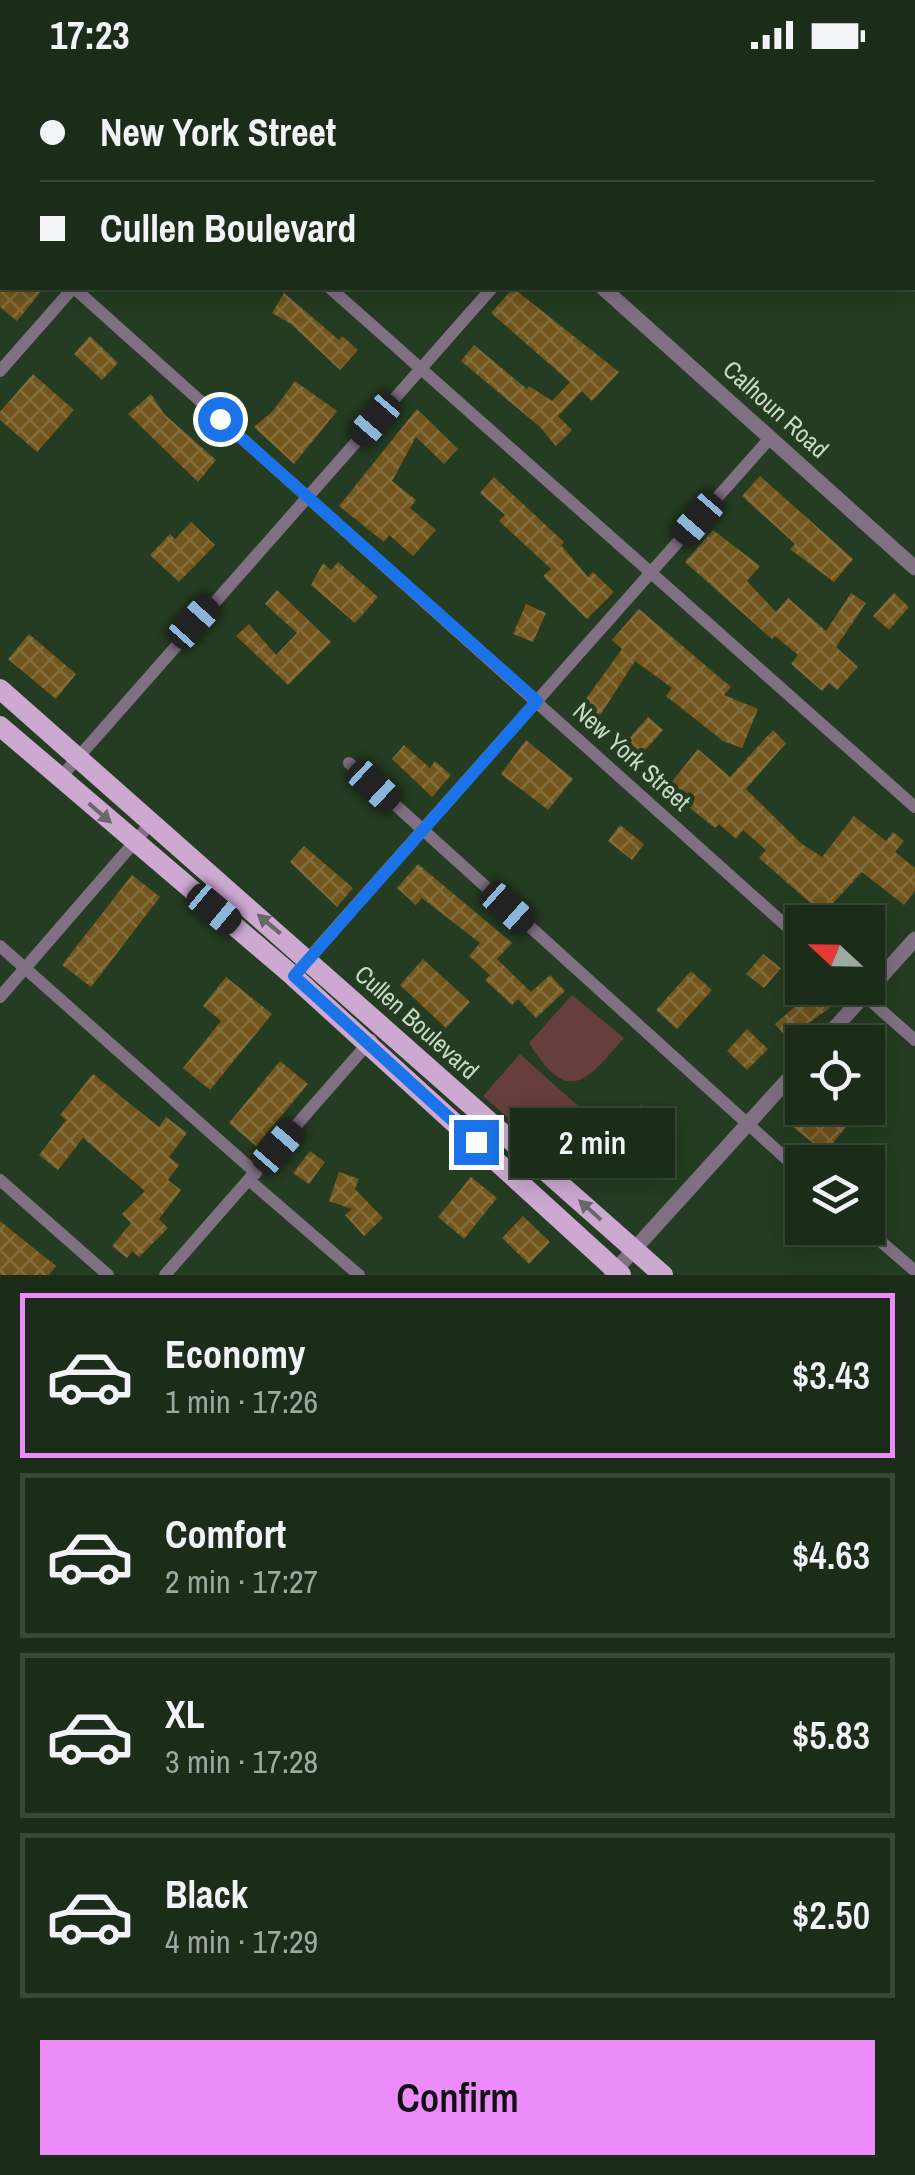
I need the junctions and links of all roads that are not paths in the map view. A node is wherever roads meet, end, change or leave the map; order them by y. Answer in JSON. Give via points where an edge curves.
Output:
{"nodes":[{"id":1,"x":71,"y":290,"type":"edge"},
{"id":2,"x":75,"y":290,"type":"edge"},
{"id":3,"x":332,"y":290,"type":"edge"},
{"id":4,"x":490,"y":290,"type":"edge"},
{"id":5,"x":604,"y":290,"type":"edge"},
{"id":6,"x":421,"y":368,"type":"junction"},
{"id":7,"x":0,"y":370,"type":"edge"},
{"id":8,"x":770,"y":437,"type":"junction"},
{"id":9,"x":307,"y":497,"type":"junction"},
{"id":10,"x":915,"y":568,"type":"edge"},
{"id":11,"x":650,"y":574,"type":"junction"},
{"id":12,"x":0,"y":689,"type":"edge"},
{"id":13,"x":537,"y":701,"type":"junction"},
{"id":14,"x":0,"y":726,"type":"edge"},
{"id":15,"x":77,"y":756,"type":"junction"},
{"id":16,"x":350,"y":763,"type":"dead end"},
{"id":17,"x":60,"y":778,"type":"junction"},
{"id":18,"x":915,"y":807,"type":"edge"},
{"id":19,"x":150,"y":824,"type":"junction"},
{"id":20,"x":422,"y":832,"type":"junction"},
{"id":21,"x":134,"y":842,"type":"junction"},
{"id":22,"x":785,"y":925,"type":"edge"},
{"id":23,"x":915,"y":939,"type":"edge"},
{"id":24,"x":0,"y":946,"type":"edge"},
{"id":25,"x":309,"y":958,"type":"junction"},
{"id":26,"x":25,"y":968,"type":"junction"},
{"id":27,"x":885,"y":968,"type":"edge"},
{"id":28,"x":294,"y":976,"type":"junction"},
{"id":29,"x":0,"y":997,"type":"edge"},
{"id":30,"x":850,"y":1005,"type":"edge"},
{"id":31,"x":875,"y":1005,"type":"edge"},
{"id":32,"x":835,"y":1025,"type":"edge"},
{"id":33,"x":384,"y":1026,"type":"junction"},
{"id":34,"x":915,"y":1040,"type":"edge"},
{"id":35,"x":367,"y":1044,"type":"junction"},
{"id":36,"x":785,"y":1083,"type":"edge"},
{"id":37,"x":748,"y":1125,"type":"junction"},
{"id":38,"x":785,"y":1158,"type":"edge"},
{"id":39,"x":252,"y":1176,"type":"junction"},
{"id":40,"x":0,"y":1180,"type":"edge"},
{"id":41,"x":884,"y":1245,"type":"edge"},
{"id":42,"x":633,"y":1248,"type":"junction"},
{"id":43,"x":915,"y":1272,"type":"edge"},
{"id":44,"x":616,"y":1273,"type":"edge"},
{"id":45,"x":108,"y":1275,"type":"edge"},
{"id":46,"x":165,"y":1275,"type":"edge"},
{"id":47,"x":359,"y":1275,"type":"edge"},
{"id":48,"x":663,"y":1275,"type":"edge"}],
"edges":[{"from":1,"to":7,"type":"street"},
{"from":2,"to":9,"type":"street","name":"New York Street"},
{"from":3,"to":6,"type":"street"},
{"from":4,"to":6,"type":"street"},
{"from":5,"to":8,"type":"street","name":"Calhoun Road"},
{"from":6,"to":9,"type":"street"},
{"from":6,"to":11,"type":"street"},
{"from":8,"to":10,"type":"street","name":"Calhoun Road"},
{"from":8,"to":11,"type":"street"},
{"from":9,"to":13,"type":"street","name":"New York Street"},
{"from":9,"to":15,"type":"street"},
{"from":11,"to":13,"type":"street"},
{"from":11,"to":18,"type":"street"},
{"from":12,"to":15,"type":"main road","name":"Cullen Boulevard"},
{"from":13,"to":20,"type":"street"},
{"from":13,"to":22,"type":"street","name":"New York Street"},
{"from":14,"to":17,"type":"main road","name":"Cullen Boulevard"},
{"from":15,"to":17,"type":"street"},
{"from":15,"to":19,"type":"main road","name":"Cullen Boulevard"},
{"from":16,"to":20,"type":"street"},
{"from":17,"to":21,"type":"main road","name":"Cullen Boulevard","one_way":true},
{"from":19,"to":21,"type":"street"},
{"from":25,"to":19,"type":"main road","name":"Cullen Boulevard","one_way":true},
{"from":20,"to":25,"type":"street"},
{"from":20,"to":37,"type":"street"},
{"from":21,"to":26,"type":"street"},
{"from":21,"to":28,"type":"main road","name":"Cullen Boulevard"},
{"from":23,"to":27,"type":"street"},
{"from":24,"to":26,"type":"street"},
{"from":25,"to":28,"type":"street"},
{"from":25,"to":33,"type":"main road","name":"Cullen Boulevard"},
{"from":26,"to":29,"type":"street"},
{"from":26,"to":39,"type":"street"},
{"from":28,"to":35,"type":"main road","name":"Cullen Boulevard"},
{"from":30,"to":32,"type":"street"},
{"from":31,"to":34,"type":"street"},
{"from":33,"to":35,"type":"street"},
{"from":42,"to":33,"type":"main road","name":"Cullen Boulevard","one_way":true},
{"from":35,"to":39,"type":"street"},
{"from":35,"to":44,"type":"main road","name":"Cullen Boulevard"},
{"from":36,"to":37,"type":"street"},
{"from":37,"to":38,"type":"street"},
{"from":37,"to":42,"type":"street"},
{"from":39,"to":46,"type":"street"},
{"from":39,"to":47,"type":"street"},
{"from":40,"to":45,"type":"street"},
{"from":41,"to":43,"type":"street"},
{"from":42,"to":44,"type":"street"},
{"from":42,"to":48,"type":"main road","name":"Cullen Boulevard"}]}
